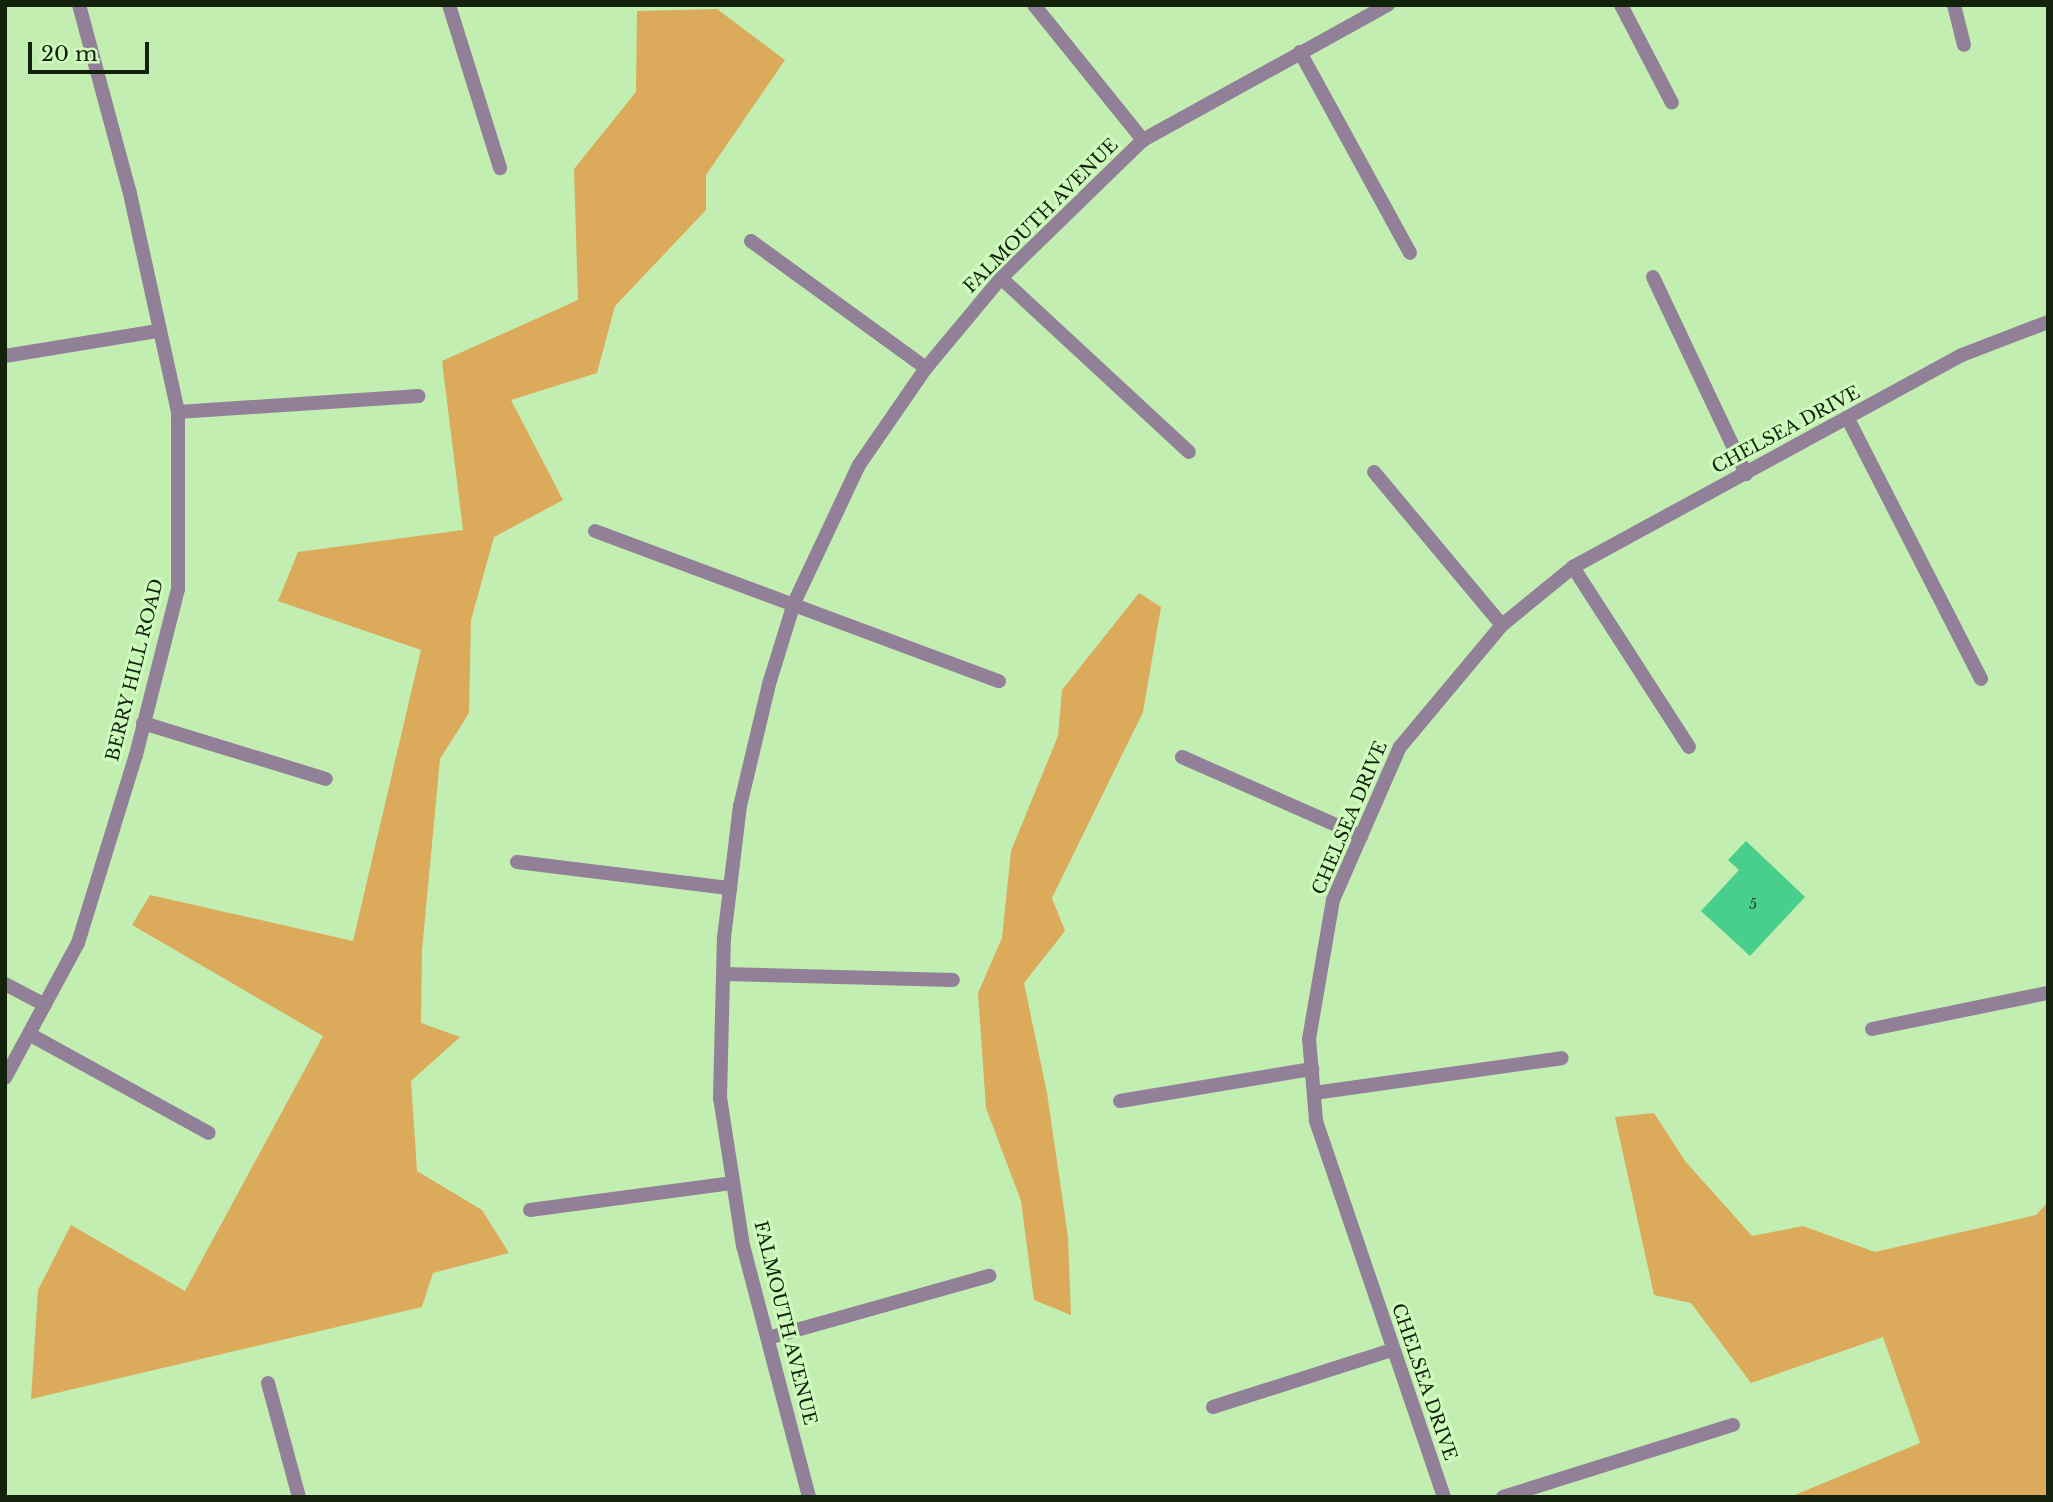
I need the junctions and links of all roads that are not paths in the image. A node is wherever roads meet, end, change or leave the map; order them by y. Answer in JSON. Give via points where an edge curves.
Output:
{"nodes":[{"id":1,"x":79,"y":5,"type":"edge"},
{"id":2,"x":449,"y":5,"type":"edge"},
{"id":3,"x":1034,"y":5,"type":"edge"},
{"id":4,"x":1388,"y":5,"type":"edge"},
{"id":5,"x":1621,"y":5,"type":"edge"},
{"id":6,"x":1954,"y":5,"type":"edge"},
{"id":7,"x":1964,"y":45,"type":"dead end"},
{"id":8,"x":1300,"y":52,"type":"junction"},
{"id":9,"x":1672,"y":103,"type":"dead end"},
{"id":10,"x":1143,"y":140,"type":"junction"},
{"id":11,"x":500,"y":168,"type":"dead end"},
{"id":12,"x":751,"y":241,"type":"dead end"},
{"id":13,"x":1410,"y":253,"type":"dead end"},
{"id":14,"x":1653,"y":277,"type":"dead end"},
{"id":15,"x":1001,"y":278,"type":"junction"},
{"id":16,"x":2048,"y":322,"type":"edge"},
{"id":17,"x":158,"y":331,"type":"junction"},
{"id":18,"x":5,"y":356,"type":"edge"},
{"id":19,"x":926,"y":368,"type":"junction"},
{"id":20,"x":418,"y":396,"type":"dead end"},
{"id":21,"x":178,"y":412,"type":"junction"},
{"id":22,"x":1848,"y":419,"type":"junction"},
{"id":23,"x":1189,"y":452,"type":"dead end"},
{"id":24,"x":1374,"y":472,"type":"dead end"},
{"id":25,"x":1746,"y":474,"type":"junction"},
{"id":26,"x":595,"y":531,"type":"dead end"},
{"id":27,"x":1573,"y":567,"type":"junction"},
{"id":28,"x":794,"y":603,"type":"junction"},
{"id":29,"x":1502,"y":625,"type":"junction"},
{"id":30,"x":1981,"y":680,"type":"dead end"},
{"id":31,"x":999,"y":681,"type":"dead end"},
{"id":32,"x":144,"y":723,"type":"junction"},
{"id":33,"x":1689,"y":747,"type":"dead end"},
{"id":34,"x":1182,"y":757,"type":"dead end"},
{"id":35,"x":326,"y":779,"type":"dead end"},
{"id":36,"x":1361,"y":836,"type":"junction"},
{"id":37,"x":517,"y":862,"type":"dead end"},
{"id":38,"x":730,"y":888,"type":"junction"},
{"id":39,"x":724,"y":974,"type":"junction"},
{"id":40,"x":953,"y":980,"type":"dead end"},
{"id":41,"x":5,"y":984,"type":"edge"},
{"id":42,"x":2048,"y":993,"type":"edge"},
{"id":43,"x":45,"y":1005,"type":"junction"},
{"id":44,"x":1872,"y":1030,"type":"dead end"},
{"id":45,"x":29,"y":1034,"type":"junction"},
{"id":46,"x":1562,"y":1058,"type":"dead end"},
{"id":47,"x":1312,"y":1069,"type":"junction"},
{"id":48,"x":5,"y":1078,"type":"edge"},
{"id":49,"x":1314,"y":1093,"type":"junction"},
{"id":50,"x":1120,"y":1101,"type":"dead end"},
{"id":51,"x":209,"y":1133,"type":"dead end"},
{"id":52,"x":733,"y":1183,"type":"junction"},
{"id":53,"x":530,"y":1210,"type":"dead end"},
{"id":54,"x":989,"y":1276,"type":"dead end"},
{"id":55,"x":768,"y":1338,"type":"junction"},
{"id":56,"x":1392,"y":1350,"type":"junction"},
{"id":57,"x":268,"y":1383,"type":"dead end"},
{"id":58,"x":1213,"y":1407,"type":"dead end"},
{"id":59,"x":1733,"y":1425,"type":"dead end"},
{"id":60,"x":299,"y":1497,"type":"edge"},
{"id":61,"x":809,"y":1497,"type":"edge"},
{"id":62,"x":1444,"y":1497,"type":"edge"},
{"id":63,"x":1503,"y":1497,"type":"edge"}],
"edges":[{"from":1,"to":17,"type":"street","name":"BERRY HILL ROAD","via":[[129,190]]},
{"from":2,"to":11,"type":"street"},
{"from":3,"to":10,"type":"street"},
{"from":4,"to":8,"type":"street","name":"FALMOUTH AVENUE"},
{"from":5,"to":9,"type":"street"},
{"from":6,"to":7,"type":"street"},
{"from":8,"to":10,"type":"street","name":"FALMOUTH AVENUE"},
{"from":8,"to":13,"type":"street"},
{"from":10,"to":15,"type":"street","name":"FALMOUTH AVENUE"},
{"from":12,"to":19,"type":"street"},
{"from":14,"to":25,"type":"street"},
{"from":15,"to":19,"type":"street","name":"FALMOUTH AVENUE"},
{"from":15,"to":23,"type":"street"},
{"from":16,"to":22,"type":"street","name":"CHELSEA DRIVE","via":[[1962,355]]},
{"from":17,"to":18,"type":"street"},
{"from":17,"to":21,"type":"street","name":"BERRY HILL ROAD"},
{"from":19,"to":28,"type":"street","name":"FALMOUTH AVENUE","via":[[859,465]]},
{"from":20,"to":21,"type":"street"},
{"from":21,"to":32,"type":"street","name":"BERRY HILL ROAD","via":[[178,589]]},
{"from":22,"to":25,"type":"street","name":"CHELSEA DRIVE"},
{"from":22,"to":30,"type":"street"},
{"from":24,"to":29,"type":"street"},
{"from":25,"to":27,"type":"street","name":"CHELSEA DRIVE"},
{"from":26,"to":28,"type":"street"},
{"from":27,"to":29,"type":"street","name":"CHELSEA DRIVE"},
{"from":27,"to":33,"type":"street"},
{"from":28,"to":31,"type":"street"},
{"from":28,"to":38,"type":"street","name":"FALMOUTH AVENUE","via":[[740,806]]},
{"from":29,"to":36,"type":"street","name":"CHELSEA DRIVE","via":[[1400,747]]},
{"from":32,"to":35,"type":"street"},
{"from":32,"to":43,"type":"street","name":"BERRY HILL ROAD","via":[[78,943]]},
{"from":34,"to":36,"type":"street"},
{"from":36,"to":47,"type":"street","name":"CHELSEA DRIVE","via":[[1333,900],[1309,1039]]},
{"from":37,"to":38,"type":"street"},
{"from":38,"to":39,"type":"street","name":"FALMOUTH AVENUE"},
{"from":39,"to":40,"type":"street"},
{"from":39,"to":52,"type":"street","name":"FALMOUTH AVENUE","via":[[720,1098]]},
{"from":41,"to":43,"type":"street"},
{"from":42,"to":44,"type":"street"},
{"from":43,"to":45,"type":"street","name":"BERRY HILL ROAD"},
{"from":45,"to":48,"type":"street","name":"BERRY HILL ROAD"},
{"from":45,"to":51,"type":"street"},
{"from":46,"to":49,"type":"street"},
{"from":47,"to":49,"type":"street","name":"CHELSEA DRIVE"},
{"from":47,"to":50,"type":"street"},
{"from":49,"to":56,"type":"street","name":"CHELSEA DRIVE","via":[[1320,1132]]},
{"from":52,"to":53,"type":"street"},
{"from":52,"to":55,"type":"street","name":"FALMOUTH AVENUE","via":[[743,1246]]},
{"from":54,"to":55,"type":"street"},
{"from":55,"to":61,"type":"street","name":"FALMOUTH AVENUE"},
{"from":56,"to":58,"type":"street"},
{"from":56,"to":62,"type":"street","name":"CHELSEA DRIVE"},
{"from":57,"to":60,"type":"street"},
{"from":59,"to":63,"type":"street"}]}
